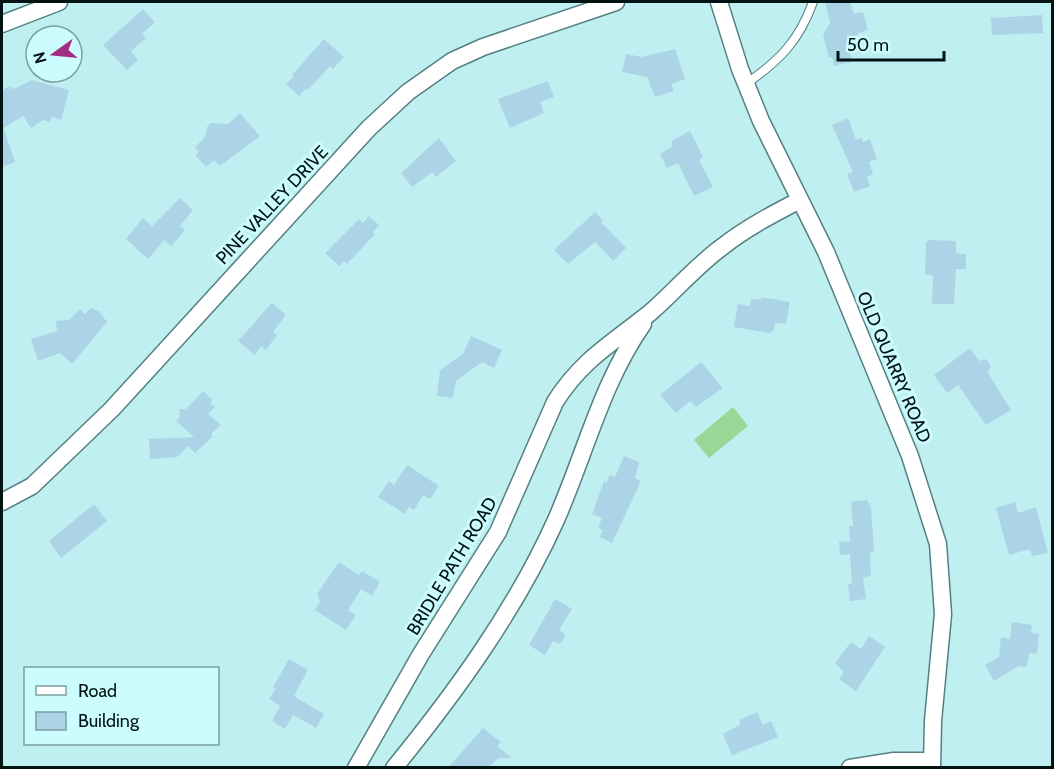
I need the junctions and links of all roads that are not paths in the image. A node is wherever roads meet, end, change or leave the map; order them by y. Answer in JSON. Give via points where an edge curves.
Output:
{"nodes":[{"id":1,"x":59,"y":2,"type":"edge"},
{"id":2,"x":616,"y":2,"type":"edge"},
{"id":3,"x":718,"y":2,"type":"edge"},
{"id":4,"x":813,"y":2,"type":"edge"},
{"id":5,"x":2,"y":24,"type":"edge"},
{"id":6,"x":746,"y":84,"type":"junction"},
{"id":7,"x":800,"y":200,"type":"junction"},
{"id":8,"x":652,"y":311,"type":"junction"},
{"id":9,"x":2,"y":502,"type":"edge"},
{"id":10,"x":932,"y":764,"type":"edge"},
{"id":11,"x":356,"y":768,"type":"edge"},
{"id":12,"x":394,"y":768,"type":"edge"},
{"id":13,"x":850,"y":768,"type":"edge"}],
"edges":[{"from":1,"to":5,"type":"street"},
{"from":2,"to":9,"type":"street","name":"PINE VALLEY DRIVE","via":[[483,47],[452,61],[408,92],[369,128],[112,409],[32,486]]},
{"from":3,"to":6,"type":"street","name":"OLD QUARRY ROAD"},
{"from":4,"to":6,"type":"lane","via":[[795,42]]},
{"from":6,"to":7,"type":"street","name":"OLD QUARRY ROAD"},
{"from":7,"to":8,"type":"street","name":"BRIDLE PATH ROAD","via":[[720,248]]},
{"from":7,"to":10,"type":"street","name":"OLD QUARRY ROAD","via":[[910,456],[938,544],[944,614]]},
{"from":8,"to":11,"type":"street","name":"BRIDLE PATH ROAD","via":[[594,354],[566,384],[498,532]]},
{"from":8,"to":12,"type":"street","name":"BRIDLE PATH ROAD","via":[[625,350],[557,517],[520,590],[448,698]]},
{"from":10,"to":13,"type":"street","via":[[894,761]]}]}
